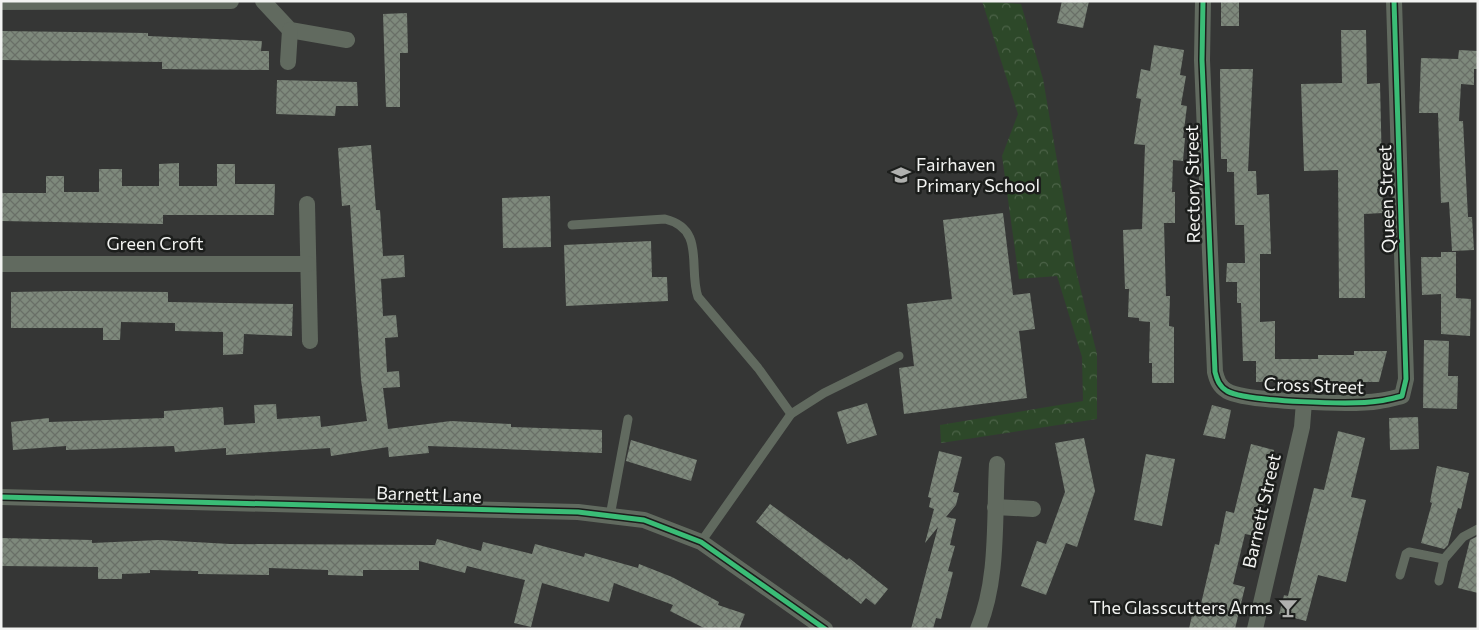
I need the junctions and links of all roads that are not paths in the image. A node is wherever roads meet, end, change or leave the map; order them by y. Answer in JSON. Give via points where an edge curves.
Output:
{"nodes":[{"id":1,"x":231,"y":1,"type":"edge"},
{"id":2,"x":263,"y":1,"type":"edge"},
{"id":3,"x":1203,"y":1,"type":"edge"},
{"id":4,"x":1394,"y":1,"type":"edge"},
{"id":5,"x":1,"y":2,"type":"edge"},
{"id":6,"x":290,"y":30,"type":"junction"},
{"id":7,"x":347,"y":40,"type":"dead end"},
{"id":8,"x":288,"y":62,"type":"dead end"},
{"id":9,"x":307,"y":204,"type":"dead end"},
{"id":10,"x":572,"y":225,"type":"dead end"},
{"id":11,"x":1,"y":264,"type":"edge"},
{"id":12,"x":308,"y":264,"type":"junction"},
{"id":13,"x":310,"y":341,"type":"dead end"},
{"id":14,"x":899,"y":356,"type":"dead end"},
{"id":15,"x":1226,"y":391,"type":"joint"},
{"id":16,"x":1402,"y":396,"type":"joint"},
{"id":17,"x":1304,"y":402,"type":"junction"},
{"id":18,"x":791,"y":414,"type":"junction"},
{"id":19,"x":628,"y":419,"type":"dead end"},
{"id":20,"x":997,"y":464,"type":"dead end"},
{"id":21,"x":1,"y":497,"type":"edge"},
{"id":22,"x":995,"y":507,"type":"junction"},
{"id":23,"x":1032,"y":509,"type":"dead end"},
{"id":24,"x":610,"y":516,"type":"junction"},
{"id":25,"x":1478,"y":529,"type":"edge"},
{"id":26,"x":700,"y":542,"type":"junction"},
{"id":27,"x":1444,"y":559,"type":"junction"},
{"id":28,"x":1400,"y":575,"type":"dead end"},
{"id":29,"x":1439,"y":581,"type":"dead end"},
{"id":30,"x":825,"y":629,"type":"edge"},
{"id":31,"x":978,"y":629,"type":"edge"},
{"id":32,"x":1255,"y":629,"type":"edge"}],
"edges":[{"from":1,"to":5,"type":"street"},
{"from":2,"to":6,"type":"street"},
{"from":3,"to":15,"type":"street","name":"Rectory Street","via":[[1202,60],[1215,372],[1218,384]]},
{"from":4,"to":16,"type":"street","name":"Queen Street","via":[[1406,379]]},
{"from":6,"to":7,"type":"street"},
{"from":6,"to":8,"type":"street"},
{"from":9,"to":12,"type":"street"},
{"from":10,"to":18,"type":"lane","via":[[665,219],[683,228],[694,247],[694,286],[698,297],[758,368]]},
{"from":11,"to":12,"type":"street","name":"Green Croft"},
{"from":12,"to":13,"type":"street"},
{"from":14,"to":18,"type":"lane","via":[[824,393]]},
{"from":15,"to":17,"type":"street","name":"Cross Street","via":[[1240,396]]},
{"from":16,"to":17,"type":"street","name":"Cross Street","via":[[1378,402]]},
{"from":17,"to":32,"type":"street","name":"Barnett Street","via":[[1302,428]]},
{"from":18,"to":26,"type":"lane"},
{"from":19,"to":24,"type":"lane"},
{"from":20,"to":22,"type":"street"},
{"from":21,"to":24,"type":"street","name":"Barnett Lane","via":[[578,512]]},
{"from":22,"to":23,"type":"street"},
{"from":22,"to":31,"type":"street","via":[[992,567]]},
{"from":24,"to":26,"type":"street","name":"Barnett Lane","via":[[644,520]]},
{"from":25,"to":27,"type":"lane","via":[[1463,537]]},
{"from":26,"to":30,"type":"street","name":"Barnett Lane"},
{"from":27,"to":28,"type":"lane","via":[[1409,552]]},
{"from":27,"to":29,"type":"lane"}]}
